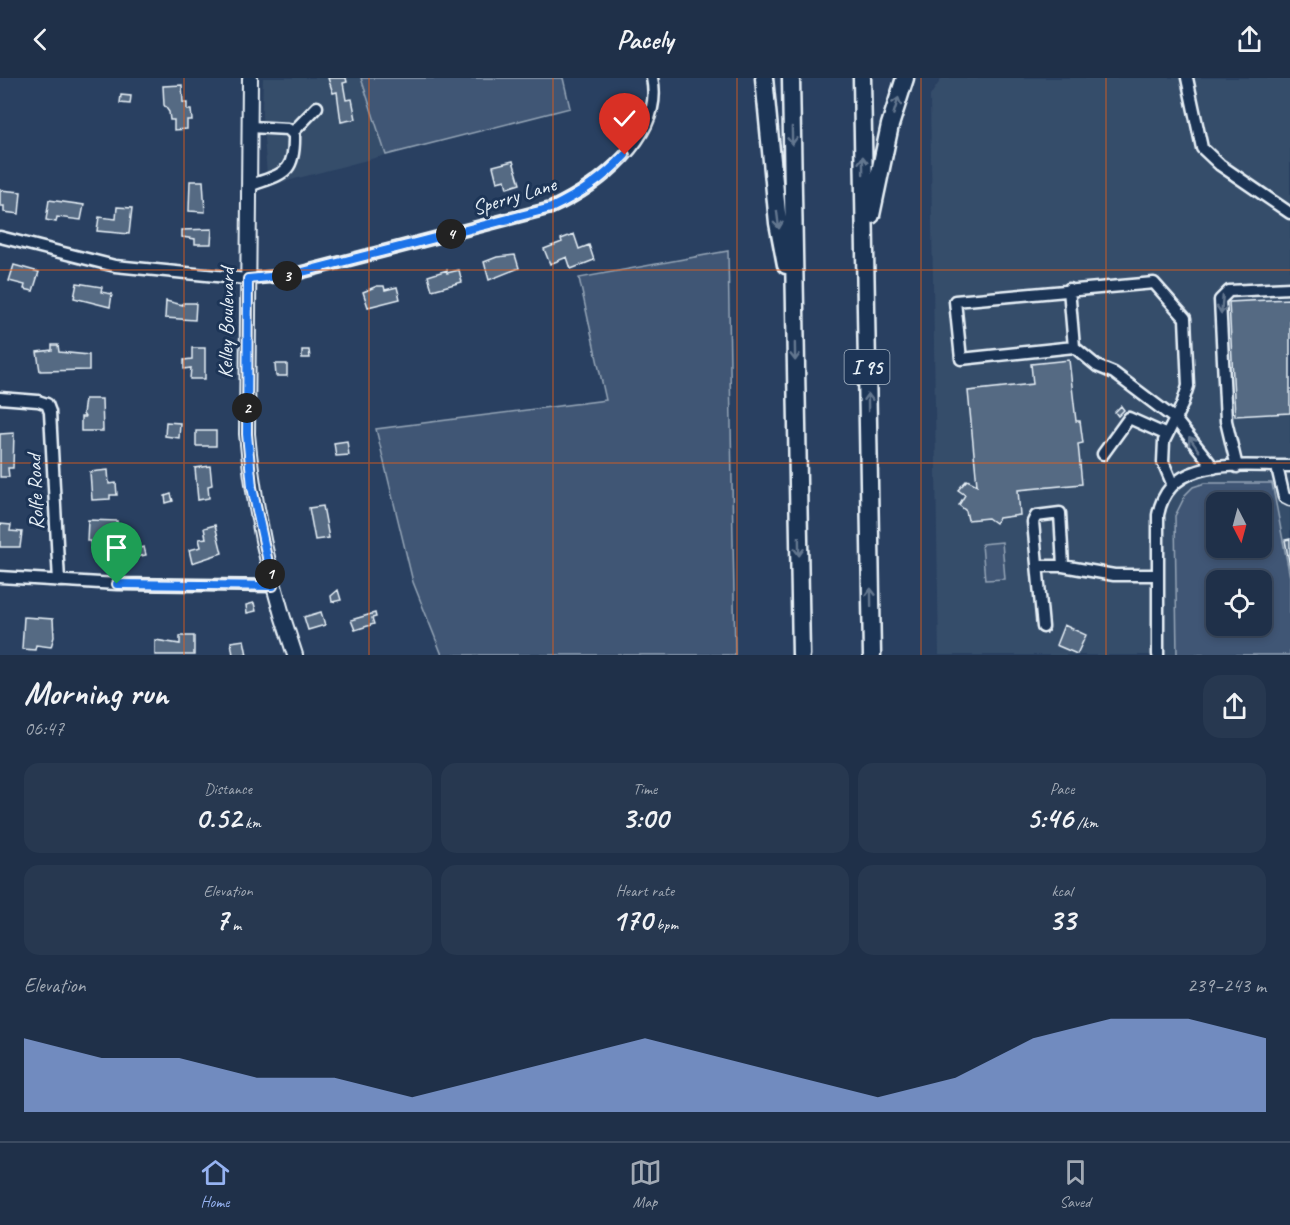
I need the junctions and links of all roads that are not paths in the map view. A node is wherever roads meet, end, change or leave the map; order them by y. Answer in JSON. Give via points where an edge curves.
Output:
{"nodes":[{"id":1,"x":250,"y":78,"type":"edge"},
{"id":2,"x":652,"y":78,"type":"edge"},
{"id":3,"x":764,"y":78,"type":"edge"},
{"id":4,"x":791,"y":78,"type":"edge"},
{"id":5,"x":862,"y":78,"type":"edge"},
{"id":6,"x":905,"y":78,"type":"edge"},
{"id":7,"x":1187,"y":78,"type":"edge"},
{"id":8,"x":317,"y":107,"type":"dead end"},
{"id":9,"x":250,"y":129,"type":"junction"},
{"id":10,"x":292,"y":132,"type":"junction"},
{"id":11,"x":249,"y":186,"type":"junction"},
{"id":12,"x":1290,"y":213,"type":"edge"},
{"id":13,"x":0,"y":237,"type":"edge"},
{"id":14,"x":865,"y":245,"type":"junction"},
{"id":15,"x":248,"y":279,"type":"junction"},
{"id":16,"x":1290,"y":288,"type":"edge"},
{"id":17,"x":1069,"y":289,"type":"junction"},
{"id":18,"x":795,"y":311,"type":"junction"},
{"id":19,"x":1074,"y":347,"type":"junction"},
{"id":20,"x":0,"y":398,"type":"edge"},
{"id":21,"x":1175,"y":419,"type":"junction"},
{"id":22,"x":1167,"y":435,"type":"junction"},
{"id":23,"x":1103,"y":453,"type":"dead end"},
{"id":24,"x":1290,"y":466,"type":"edge"},
{"id":25,"x":1237,"y":467,"type":"junction"},
{"id":26,"x":1277,"y":467,"type":"junction"},
{"id":27,"x":1214,"y":468,"type":"junction"},
{"id":28,"x":1172,"y":483,"type":"junction"},
{"id":29,"x":1290,"y":500,"type":"edge"},
{"id":30,"x":1039,"y":566,"type":"junction"},
{"id":31,"x":1063,"y":566,"type":"junction"},
{"id":32,"x":1156,"y":575,"type":"junction"},
{"id":33,"x":0,"y":577,"type":"edge"},
{"id":34,"x":59,"y":581,"type":"junction"},
{"id":35,"x":273,"y":586,"type":"junction"},
{"id":36,"x":1044,"y":627,"type":"dead end"},
{"id":37,"x":295,"y":655,"type":"edge"},
{"id":38,"x":801,"y":655,"type":"edge"},
{"id":39,"x":872,"y":655,"type":"edge"},
{"id":40,"x":1158,"y":655,"type":"edge"}],
"edges":[{"from":1,"to":9,"type":"main road","name":"Kelley Boulevard"},
{"from":2,"to":15,"type":"street","name":"Sperry Lane","via":[[651,104],[640,134],[605,177],[578,196],[551,208],[313,270],[274,279]]},
{"from":3,"to":18,"type":"highway","one_way":true,"via":[[778,223]]},
{"from":4,"to":18,"type":"highway","one_way":true},
{"from":14,"to":5,"type":"highway","number":"I 95","one_way":true},
{"from":14,"to":6,"type":"highway","one_way":true,"via":[[890,125]]},
{"from":7,"to":12,"type":"street","via":[[1202,148]]},
{"from":8,"to":10,"type":"street"},
{"from":9,"to":10,"type":"street"},
{"from":9,"to":11,"type":"main road","name":"Kelley Boulevard"},
{"from":10,"to":11,"type":"street","via":[[295,155],[290,166]]},
{"from":11,"to":15,"type":"main road","name":"Kelley Boulevard"},
{"from":13,"to":15,"type":"street","name":"Sperry Lane","via":[[114,266]]},
{"from":39,"to":14,"type":"highway","number":"I 95","one_way":true},
{"from":15,"to":35,"type":"main road","name":"Kelley Boulevard","via":[[247,434],[252,487]]},
{"from":16,"to":25,"type":"street","one_way":true,"via":[[1229,291],[1220,300],[1226,421]]},
{"from":17,"to":19,"type":"street"},
{"from":17,"to":19,"type":"street","via":[[955,301],[961,358]]},
{"from":17,"to":21,"type":"street","via":[[1154,283],[1170,298],[1185,318],[1188,386]]},
{"from":18,"to":38,"type":"highway","one_way":true},
{"from":19,"to":21,"type":"street"},
{"from":20,"to":34,"type":"street","name":"Rolfe Road","via":[[44,404],[50,412]]},
{"from":21,"to":22,"type":"street"},
{"from":27,"to":21,"type":"street","one_way":true},
{"from":22,"to":23,"type":"street","via":[[1129,418]]},
{"from":22,"to":28,"type":"street","via":[[1163,462]]},
{"from":24,"to":26,"type":"street"},
{"from":25,"to":26,"type":"street"},
{"from":25,"to":27,"type":"street"},
{"from":26,"to":29,"type":"street","via":[[1284,497]]},
{"from":27,"to":28,"type":"street","via":[[1184,475]]},
{"from":28,"to":32,"type":"street","via":[[1161,499],[1158,515]]},
{"from":30,"to":31,"type":"street"},
{"from":30,"to":31,"type":"street","via":[[1034,519],[1042,513],[1060,513]]},
{"from":30,"to":36,"type":"street"},
{"from":31,"to":32,"type":"street","via":[[1114,575]]},
{"from":32,"to":40,"type":"street"},
{"from":33,"to":34,"type":"street"},
{"from":34,"to":35,"type":"street"},
{"from":35,"to":37,"type":"main road","name":"Kelley Boulevard"}]}
